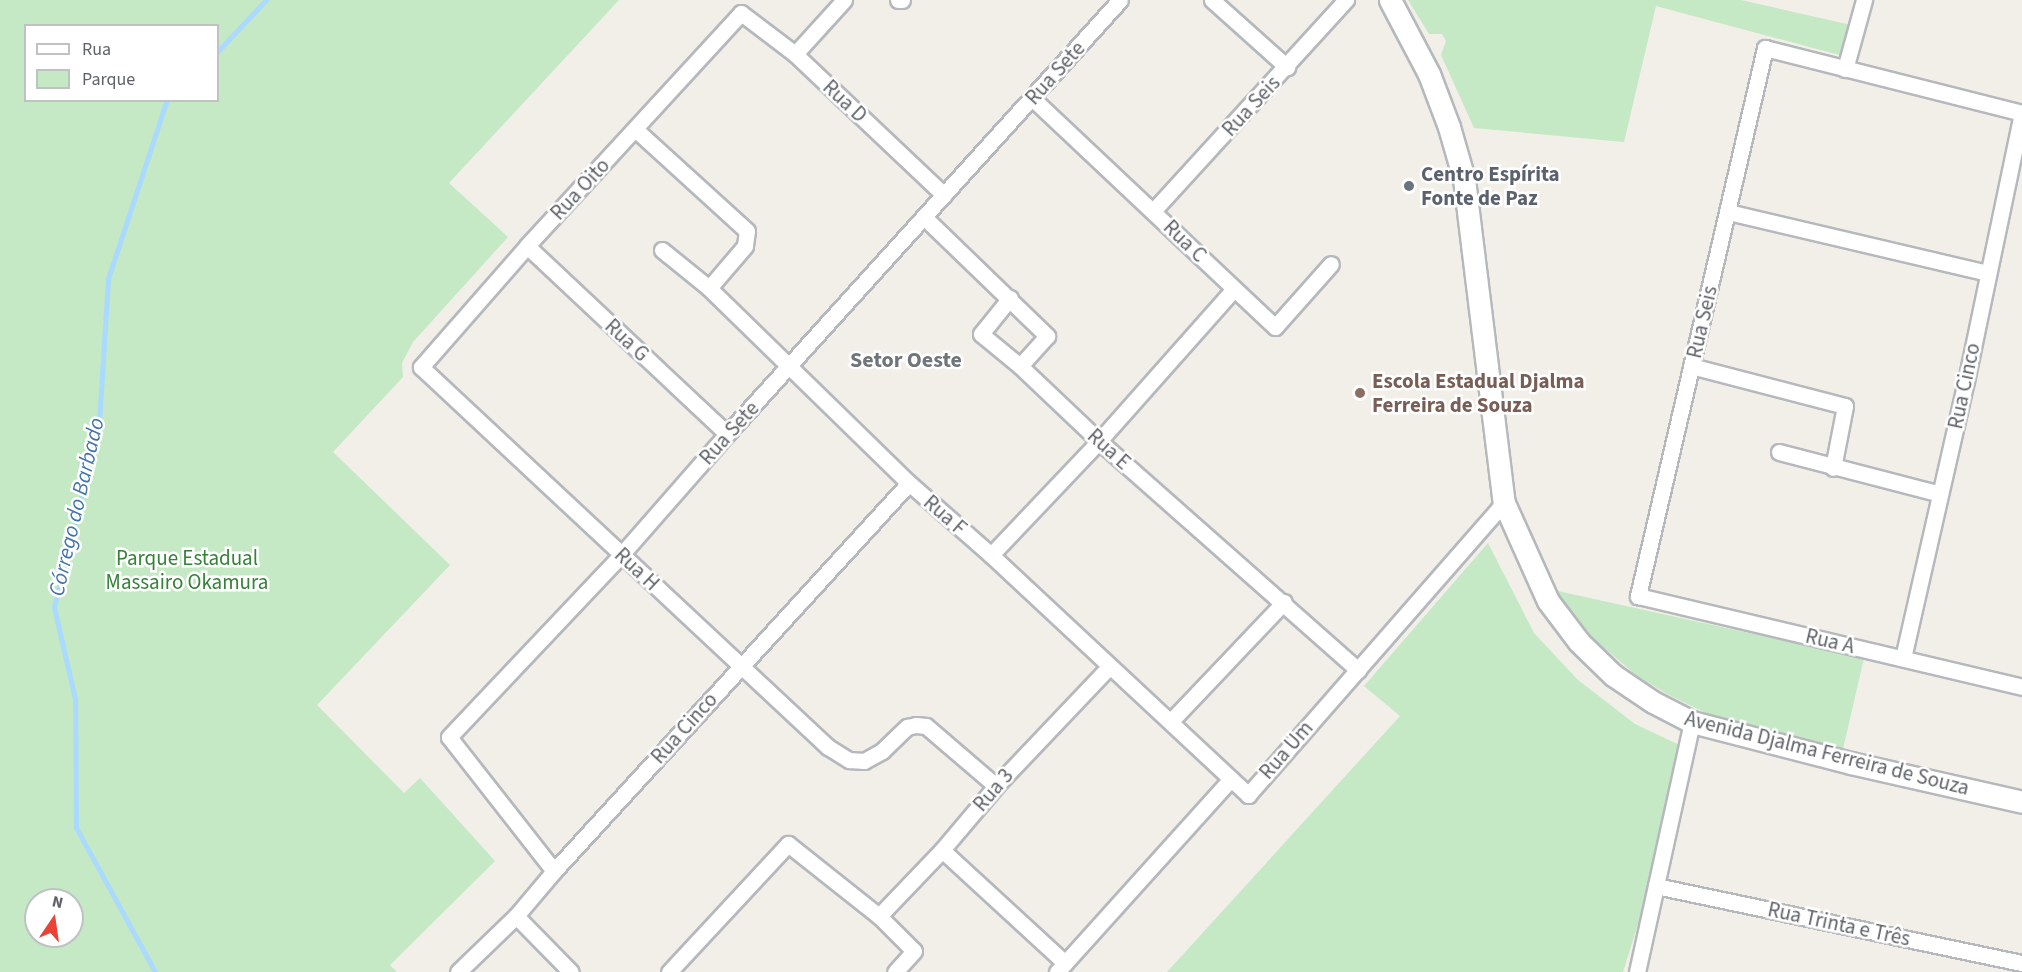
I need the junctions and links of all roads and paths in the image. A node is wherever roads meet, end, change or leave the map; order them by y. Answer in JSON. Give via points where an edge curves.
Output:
{"nodes":[{"id":1,"x":844,"y":0,"type":"edge"},
{"id":2,"x":1120,"y":0,"type":"edge"},
{"id":3,"x":1212,"y":0,"type":"edge"},
{"id":4,"x":1346,"y":0,"type":"edge"},
{"id":5,"x":1390,"y":0,"type":"edge"},
{"id":6,"x":1864,"y":0,"type":"edge"},
{"id":7,"x":741,"y":13,"type":"joint"},
{"id":8,"x":795,"y":54,"type":"junction"},
{"id":9,"x":1287,"y":67,"type":"junction"},
{"id":10,"x":1845,"y":69,"type":"junction"},
{"id":11,"x":1032,"y":98,"type":"junction"},
{"id":12,"x":2022,"y":113,"type":"edge"},
{"id":13,"x":635,"y":129,"type":"junction"},
{"id":14,"x":944,"y":195,"type":"junction"},
{"id":15,"x":1154,"y":210,"type":"junction"},
{"id":16,"x":1728,"y":212,"type":"junction"},
{"id":17,"x":925,"y":218,"type":"junction"},
{"id":18,"x":528,"y":246,"type":"junction"},
{"id":19,"x":662,"y":250,"type":"dead end"},
{"id":20,"x":1331,"y":264,"type":"dead end"},
{"id":21,"x":1988,"y":273,"type":"junction"},
{"id":22,"x":709,"y":288,"type":"junction"},
{"id":23,"x":1234,"y":289,"type":"junction"},
{"id":24,"x":1010,"y":298,"type":"junction"},
{"id":25,"x":1020,"y":366,"type":"junction"},
{"id":26,"x":1691,"y":366,"type":"junction"},
{"id":27,"x":422,"y":367,"type":"joint"},
{"id":28,"x":789,"y":367,"type":"junction"},
{"id":29,"x":727,"y":434,"type":"junction"},
{"id":30,"x":1099,"y":441,"type":"junction"},
{"id":31,"x":1779,"y":452,"type":"dead end"},
{"id":32,"x":1833,"y":468,"type":"junction"},
{"id":33,"x":909,"y":483,"type":"junction"},
{"id":34,"x":1940,"y":494,"type":"junction"},
{"id":35,"x":1504,"y":503,"type":"junction"},
{"id":36,"x":621,"y":555,"type":"junction"},
{"id":37,"x":991,"y":555,"type":"junction"},
{"id":38,"x":1638,"y":596,"type":"joint"},
{"id":39,"x":1284,"y":602,"type":"junction"},
{"id":40,"x":1903,"y":658,"type":"junction"},
{"id":41,"x":741,"y":666,"type":"junction"},
{"id":42,"x":1109,"y":667,"type":"junction"},
{"id":43,"x":1358,"y":670,"type":"junction"},
{"id":44,"x":2022,"y":687,"type":"edge"},
{"id":45,"x":1171,"y":721,"type":"junction"},
{"id":46,"x":1692,"y":722,"type":"junction"},
{"id":47,"x":1231,"y":779,"type":"junction"},
{"id":48,"x":996,"y":786,"type":"junction"},
{"id":49,"x":2022,"y":802,"type":"edge"},
{"id":50,"x":942,"y":850,"type":"junction"},
{"id":51,"x":554,"y":871,"type":"junction"},
{"id":52,"x":1656,"y":886,"type":"junction"},
{"id":53,"x":516,"y":916,"type":"junction"},
{"id":54,"x":879,"y":916,"type":"junction"},
{"id":55,"x":2022,"y":963,"type":"edge"},
{"id":56,"x":1061,"y":967,"type":"edge"},
{"id":57,"x":458,"y":972,"type":"edge"},
{"id":58,"x":571,"y":972,"type":"edge"},
{"id":59,"x":669,"y":972,"type":"edge"},
{"id":60,"x":895,"y":972,"type":"edge"},
{"id":61,"x":1637,"y":972,"type":"edge"}],
"edges":[{"from":1,"to":8,"type":"street"},
{"from":2,"to":11,"type":"street","name":"Rua Sete"},
{"from":3,"to":9,"type":"street"},
{"from":4,"to":9,"type":"street","name":"Rua Seis"},
{"from":5,"to":35,"type":"main road","name":"Avenida Djalma Ferreira de Souza","via":[[1429,74],[1464,179]]},
{"from":6,"to":10,"type":"street"},
{"from":7,"to":8,"type":"street","name":"Rua D"},
{"from":7,"to":13,"type":"street","name":"Rua Oito"},
{"from":8,"to":14,"type":"street","name":"Rua D"},
{"from":9,"to":15,"type":"street","name":"Rua Seis"},
{"from":10,"to":12,"type":"street"},
{"from":10,"to":16,"type":"street","name":"Rua Seis","via":[[1765,48]]},
{"from":11,"to":14,"type":"street","name":"Rua Sete"},
{"from":11,"to":15,"type":"street","name":"Rua C"},
{"from":12,"to":21,"type":"street","name":"Rua Cinco"},
{"from":13,"to":18,"type":"street","name":"Rua Oito"},
{"from":13,"to":22,"type":"street","via":[[747,231],[746,246]]},
{"from":14,"to":17,"type":"street","name":"Rua Sete"},
{"from":15,"to":23,"type":"street","name":"Rua C"},
{"from":16,"to":21,"type":"street"},
{"from":16,"to":26,"type":"street","name":"Rua Seis"},
{"from":17,"to":24,"type":"street"},
{"from":17,"to":28,"type":"street","name":"Rua Sete"},
{"from":18,"to":27,"type":"street","name":"Rua Oito"},
{"from":18,"to":29,"type":"street","name":"Rua G"},
{"from":19,"to":22,"type":"street","name":"Rua F"},
{"from":20,"to":23,"type":"street","name":"Rua C","via":[[1275,327]]},
{"from":21,"to":34,"type":"street","name":"Rua Cinco"},
{"from":22,"to":28,"type":"street","name":"Rua F"},
{"from":23,"to":30,"type":"street"},
{"from":24,"to":25,"type":"street","via":[[1047,336]]},
{"from":24,"to":25,"type":"street","name":"Rua E","via":[[981,334]]},
{"from":25,"to":30,"type":"street","name":"Rua E"},
{"from":26,"to":32,"type":"street","via":[[1845,406]]},
{"from":26,"to":38,"type":"street","name":"Rua Seis"},
{"from":27,"to":36,"type":"street","name":"Rua H"},
{"from":28,"to":29,"type":"street","name":"Rua Sete"},
{"from":28,"to":33,"type":"street","name":"Rua F"},
{"from":29,"to":36,"type":"street","name":"Rua Sete"},
{"from":30,"to":37,"type":"street"},
{"from":30,"to":39,"type":"street","name":"Rua E"},
{"from":31,"to":32,"type":"street"},
{"from":32,"to":34,"type":"street"},
{"from":33,"to":37,"type":"street","name":"Rua F"},
{"from":33,"to":41,"type":"street","name":"Rua Cinco"},
{"from":34,"to":40,"type":"street","name":"Rua Cinco"},
{"from":35,"to":43,"type":"street","name":"Rua Um"},
{"from":35,"to":46,"type":"main road","name":"Avenida Djalma Ferreira de Souza","via":[[1548,601],[1579,642],[1613,675]]},
{"from":36,"to":41,"type":"street","name":"Rua H"},
{"from":36,"to":51,"type":"street","name":"Rua Sete","via":[[449,737]]},
{"from":37,"to":42,"type":"street","name":"Rua F"},
{"from":38,"to":40,"type":"street","name":"Rua A"},
{"from":39,"to":43,"type":"street","name":"Rua E"},
{"from":39,"to":45,"type":"street"},
{"from":40,"to":44,"type":"street","name":"Rua A"},
{"from":41,"to":48,"type":"street","name":"Rua H","via":[[843,757],[858,762],[876,755],[904,729],[921,725],[932,730]]},
{"from":41,"to":51,"type":"street","name":"Rua Cinco"},
{"from":42,"to":45,"type":"street","name":"Rua F"},
{"from":42,"to":48,"type":"street","name":"Rua 3"},
{"from":43,"to":47,"type":"street","name":"Rua Um","via":[[1248,795]]},
{"from":45,"to":47,"type":"street","name":"Rua F"},
{"from":46,"to":49,"type":"main road","name":"Avenida Djalma Ferreira de Souza"},
{"from":46,"to":52,"type":"street"},
{"from":47,"to":56,"type":"street","name":"Rua Um"},
{"from":48,"to":50,"type":"street","name":"Rua 3"},
{"from":50,"to":54,"type":"street","name":"Rua 3"},
{"from":50,"to":56,"type":"street","name":"Rua Um"},
{"from":51,"to":53,"type":"street","name":"Rua Cinco"},
{"from":52,"to":55,"type":"street","name":"Rua Trinta e Três"},
{"from":52,"to":61,"type":"street"},
{"from":53,"to":57,"type":"street","name":"Rua Cinco"},
{"from":53,"to":58,"type":"street"},
{"from":54,"to":59,"type":"street","via":[[788,844]]},
{"from":54,"to":60,"type":"street","via":[[914,951]]}]}
